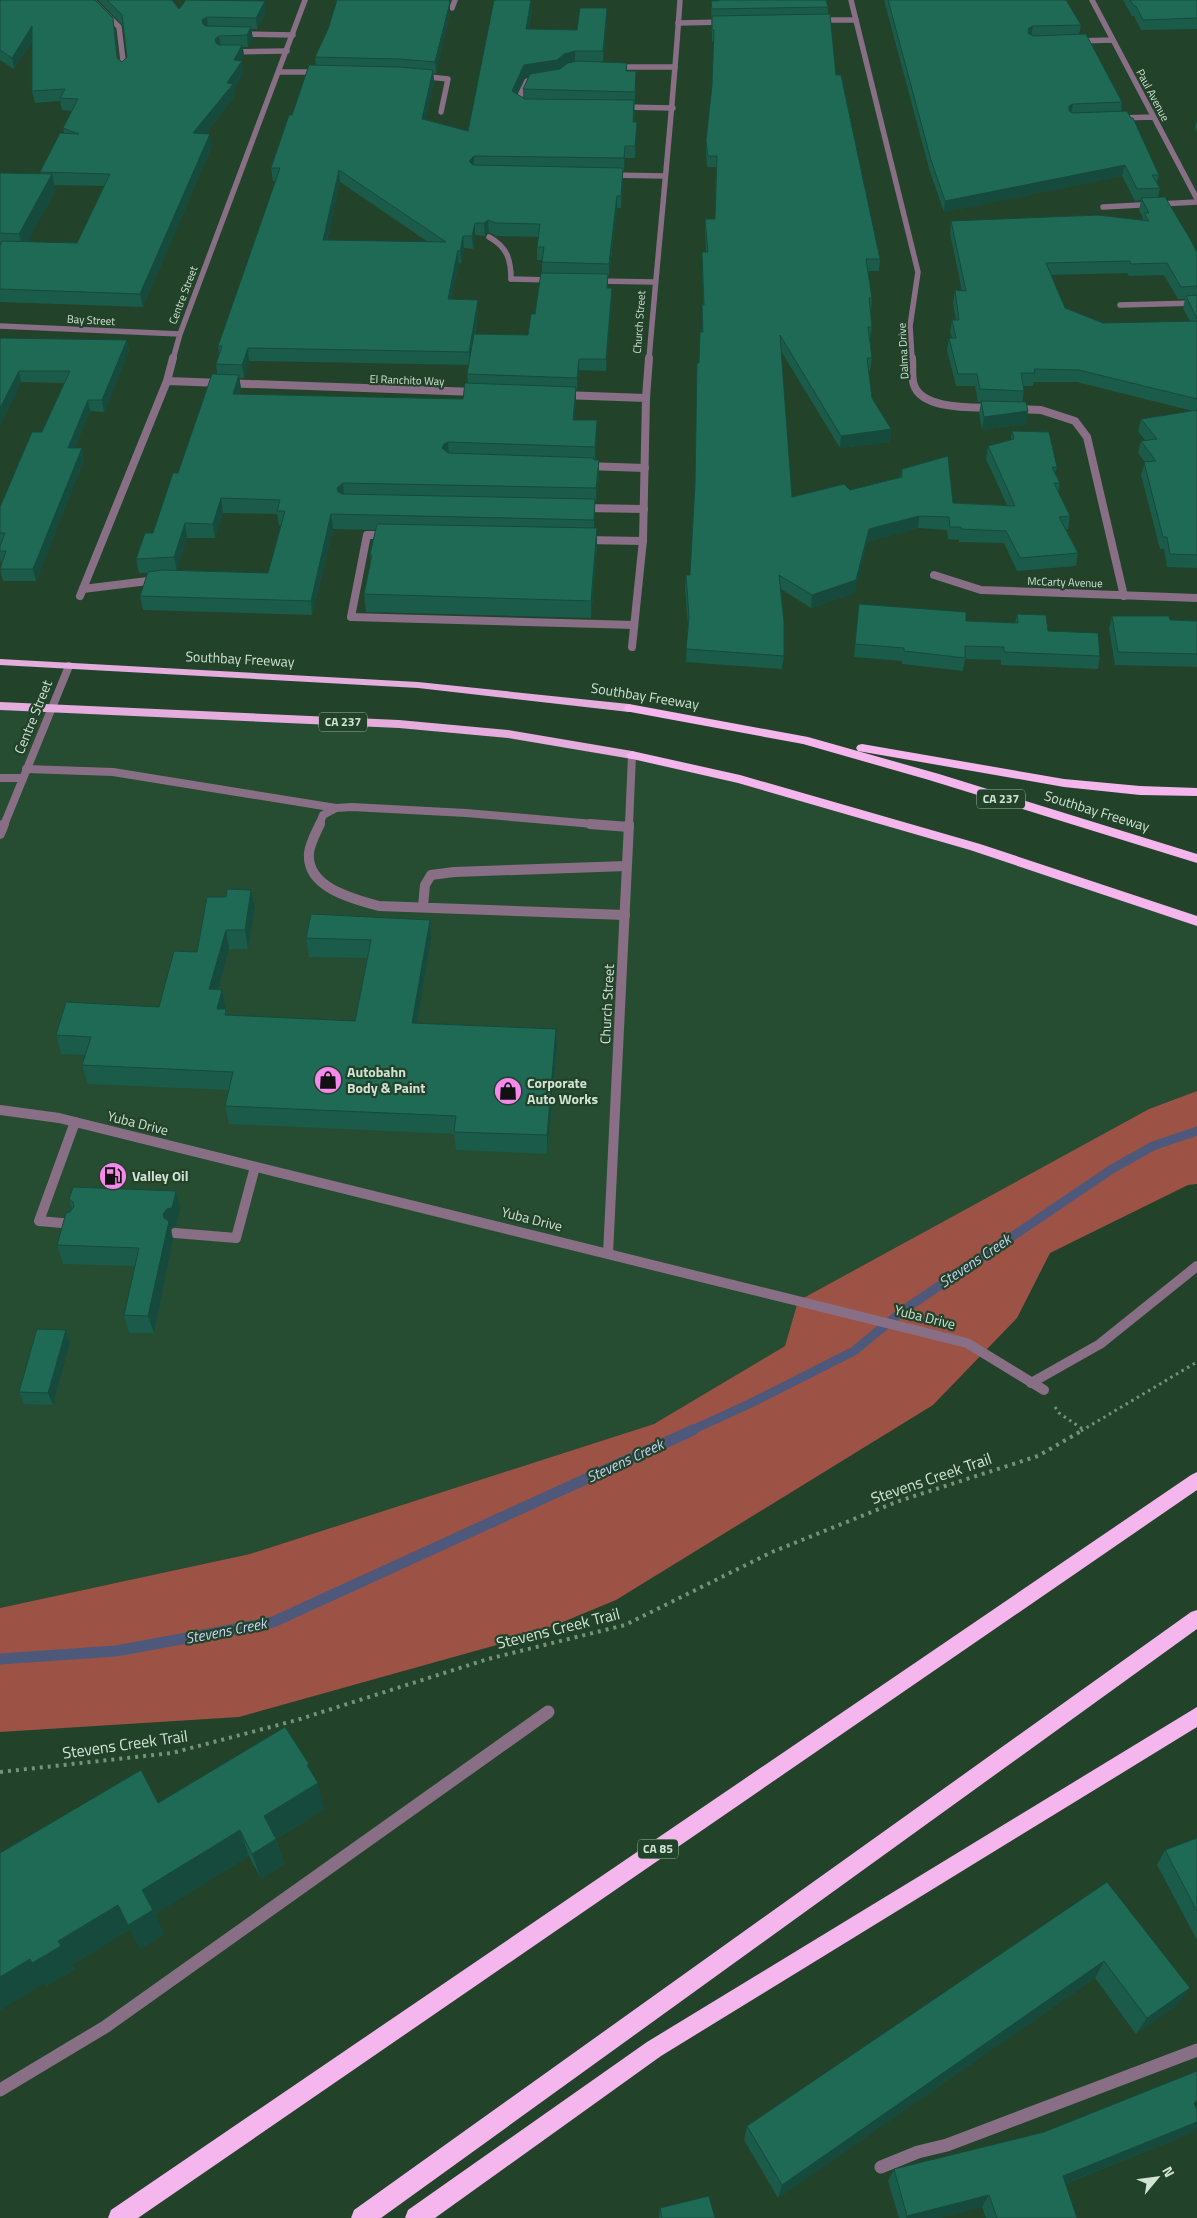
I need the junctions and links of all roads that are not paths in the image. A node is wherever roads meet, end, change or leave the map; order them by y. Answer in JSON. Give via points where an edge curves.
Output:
{"nodes":[{"id":1,"x":92,"y":0,"type":"edge"},
{"id":2,"x":305,"y":0,"type":"edge"},
{"id":3,"x":455,"y":0,"type":"edge"},
{"id":4,"x":680,"y":0,"type":"edge"},
{"id":5,"x":851,"y":0,"type":"edge"},
{"id":6,"x":1092,"y":0,"type":"edge"},
{"id":7,"x":452,"y":8,"type":"edge"},
{"id":8,"x":806,"y":20,"type":"edge"},
{"id":9,"x":856,"y":20,"type":"junction"},
{"id":10,"x":678,"y":22,"type":"junction"},
{"id":11,"x":728,"y":22,"type":"edge"},
{"id":12,"x":228,"y":34,"type":"edge"},
{"id":13,"x":293,"y":35,"type":"junction"},
{"id":14,"x":1113,"y":40,"type":"junction"},
{"id":15,"x":1068,"y":41,"type":"edge"},
{"id":16,"x":286,"y":51,"type":"junction"},
{"id":17,"x":221,"y":52,"type":"edge"},
{"id":18,"x":676,"y":66,"type":"junction"},
{"id":19,"x":606,"y":67,"type":"edge"},
{"id":20,"x":124,"y":69,"type":"edge"},
{"id":21,"x":279,"y":72,"type":"junction"},
{"id":22,"x":326,"y":72,"type":"edge"},
{"id":23,"x":411,"y":75,"type":"edge"},
{"id":24,"x":546,"y":78,"type":"edge"},
{"id":25,"x":525,"y":106,"type":"edge"},
{"id":26,"x":611,"y":107,"type":"edge"},
{"id":27,"x":673,"y":108,"type":"junction"},
{"id":28,"x":441,"y":112,"type":"dead end"},
{"id":29,"x":1153,"y":117,"type":"junction"},
{"id":30,"x":1108,"y":119,"type":"edge"},
{"id":31,"x":603,"y":175,"type":"edge"},
{"id":32,"x":665,"y":176,"type":"junction"},
{"id":33,"x":1197,"y":201,"type":"edge"},
{"id":34,"x":1103,"y":207,"type":"dead end"},
{"id":35,"x":489,"y":237,"type":"edge"},
{"id":36,"x":558,"y":280,"type":"edge"},
{"id":37,"x":586,"y":281,"type":"edge"},
{"id":38,"x":655,"y":282,"type":"junction"},
{"id":39,"x":1197,"y":303,"type":"edge"},
{"id":40,"x":1120,"y":305,"type":"dead end"},
{"id":41,"x":0,"y":326,"type":"edge"},
{"id":42,"x":180,"y":334,"type":"junction"},
{"id":43,"x":167,"y":382,"type":"junction"},
{"id":44,"x":480,"y":392,"type":"edge"},
{"id":45,"x":558,"y":395,"type":"edge"},
{"id":46,"x":646,"y":398,"type":"junction"},
{"id":47,"x":576,"y":466,"type":"edge"},
{"id":48,"x":645,"y":468,"type":"junction"},
{"id":49,"x":576,"y":508,"type":"edge"},
{"id":50,"x":644,"y":509,"type":"junction"},
{"id":51,"x":397,"y":536,"type":"edge"},
{"id":52,"x":574,"y":539,"type":"edge"},
{"id":53,"x":643,"y":541,"type":"junction"},
{"id":54,"x":934,"y":575,"type":"dead end"},
{"id":55,"x":165,"y":579,"type":"edge"},
{"id":56,"x":1124,"y":596,"type":"junction"},
{"id":57,"x":1197,"y":598,"type":"edge"},
{"id":58,"x":634,"y":626,"type":"junction"},
{"id":59,"x":632,"y":647,"type":"dead end"},
{"id":60,"x":0,"y":662,"type":"edge"},
{"id":61,"x":69,"y":666,"type":"junction"},
{"id":62,"x":0,"y":706,"type":"edge"},
{"id":63,"x":629,"y":708,"type":"joint"},
{"id":64,"x":51,"y":710,"type":"junction"},
{"id":65,"x":804,"y":740,"type":"junction"},
{"id":66,"x":632,"y":755,"type":"junction"},
{"id":67,"x":25,"y":774,"type":"junction"},
{"id":68,"x":0,"y":778,"type":"edge"},
{"id":69,"x":1197,"y":792,"type":"edge"},
{"id":70,"x":336,"y":808,"type":"junction"},
{"id":71,"x":629,"y":827,"type":"junction"},
{"id":72,"x":0,"y":834,"type":"edge"},
{"id":73,"x":1197,"y":860,"type":"edge"},
{"id":74,"x":627,"y":866,"type":"junction"},
{"id":75,"x":422,"y":906,"type":"junction"},
{"id":76,"x":625,"y":915,"type":"junction"},
{"id":77,"x":1197,"y":921,"type":"edge"},
{"id":78,"x":0,"y":1110,"type":"edge"},
{"id":79,"x":75,"y":1122,"type":"junction"},
{"id":80,"x":256,"y":1167,"type":"junction"},
{"id":81,"x":74,"y":1224,"type":"edge"},
{"id":82,"x":175,"y":1233,"type":"dead end"},
{"id":83,"x":608,"y":1254,"type":"junction"},
{"id":84,"x":1197,"y":1266,"type":"edge"},
{"id":85,"x":1031,"y":1383,"type":"junction"},
{"id":86,"x":1044,"y":1390,"type":"road end"},
{"id":87,"x":1197,"y":1480,"type":"edge"},
{"id":88,"x":1197,"y":1618,"type":"edge"},
{"id":89,"x":548,"y":1712,"type":"dead end"},
{"id":90,"x":1197,"y":1716,"type":"edge"},
{"id":91,"x":1197,"y":2050,"type":"edge"},
{"id":92,"x":0,"y":2090,"type":"edge"},
{"id":93,"x":881,"y":2167,"type":"dead end"},
{"id":94,"x":119,"y":2218,"type":"edge"},
{"id":95,"x":362,"y":2218,"type":"edge"},
{"id":96,"x":416,"y":2218,"type":"edge"}],
"edges":[{"from":1,"to":20,"type":"street","via":[[119,27]]},
{"from":2,"to":13,"type":"street","name":"Centre Street"},
{"from":3,"to":7,"type":"street"},
{"from":4,"to":10,"type":"street","name":"Church Street"},
{"from":5,"to":9,"type":"street","name":"Dalma Drive"},
{"from":6,"to":14,"type":"street","name":"Paul Avenue"},
{"from":8,"to":9,"type":"street"},
{"from":9,"to":56,"type":"street","name":"Dalma Drive","via":[[918,272],[910,326],[914,386],[924,398],[949,406],[1041,410],[1075,421],[1087,437]]},
{"from":10,"to":11,"type":"street"},
{"from":10,"to":18,"type":"street","name":"Church Street"},
{"from":12,"to":13,"type":"street"},
{"from":13,"to":16,"type":"street","name":"Centre Street"},
{"from":14,"to":15,"type":"street"},
{"from":14,"to":29,"type":"street","name":"Paul Avenue"},
{"from":16,"to":17,"type":"street"},
{"from":16,"to":21,"type":"street","name":"Centre Street"},
{"from":18,"to":19,"type":"street"},
{"from":18,"to":27,"type":"street","name":"Church Street"},
{"from":21,"to":22,"type":"street"},
{"from":21,"to":42,"type":"street","name":"Centre Street"},
{"from":23,"to":28,"type":"street","via":[[448,79]]},
{"from":24,"to":25,"type":"street","via":[[527,81],[517,102]]},
{"from":26,"to":27,"type":"street"},
{"from":27,"to":32,"type":"street","name":"Church Street"},
{"from":29,"to":30,"type":"street"},
{"from":29,"to":33,"type":"street","name":"Paul Avenue"},
{"from":31,"to":32,"type":"street"},
{"from":32,"to":38,"type":"street","name":"Church Street"},
{"from":33,"to":34,"type":"street"},
{"from":35,"to":36,"type":"street","via":[[511,259],[511,279]]},
{"from":37,"to":38,"type":"street"},
{"from":38,"to":46,"type":"street","name":"Church Street"},
{"from":39,"to":40,"type":"street"},
{"from":41,"to":42,"type":"street","name":"Bay Street"},
{"from":42,"to":43,"type":"street","name":"Centre Street"},
{"from":43,"to":44,"type":"street","name":"El Ranchito Way"},
{"from":43,"to":55,"type":"street","name":"Centre Street","via":[[82,593]]},
{"from":45,"to":46,"type":"street"},
{"from":46,"to":48,"type":"street","name":"Church Street"},
{"from":47,"to":48,"type":"street"},
{"from":48,"to":50,"type":"street","name":"Church Street"},
{"from":49,"to":50,"type":"street"},
{"from":50,"to":53,"type":"street","name":"Church Street"},
{"from":51,"to":58,"type":"street","via":[[368,535],[351,617]]},
{"from":52,"to":53,"type":"street"},
{"from":53,"to":58,"type":"street","name":"Church Street"},
{"from":54,"to":56,"type":"street","name":"McCarty Avenue","via":[[981,590]]},
{"from":56,"to":57,"type":"street","name":"McCarty Avenue"},
{"from":58,"to":59,"type":"street","name":"Church Street"},
{"from":60,"to":61,"type":"highway","name":"Southbay Freeway"},
{"from":61,"to":63,"type":"highway","name":"Southbay Freeway","number":"CA 237","via":[[418,685]]},
{"from":61,"to":64,"type":"street","name":"Centre Street"},
{"from":62,"to":64,"type":"highway","number":"CA 237"},
{"from":63,"to":65,"type":"highway","name":"Southbay Freeway","number":"CA 237"},
{"from":64,"to":66,"type":"highway","number":"CA 237","via":[[399,724],[508,734]]},
{"from":64,"to":67,"type":"street","name":"Centre Street"},
{"from":65,"to":69,"type":"highway","via":[[919,756],[1053,781],[1132,790]]},
{"from":65,"to":73,"type":"highway","name":"Southbay Freeway","number":"CA 237","via":[[934,777]]},
{"from":66,"to":71,"type":"street","name":"Church Street"},
{"from":66,"to":77,"type":"highway","number":"CA 237","via":[[740,779],[975,847]]},
{"from":67,"to":68,"type":"street"},
{"from":67,"to":70,"type":"street","via":[[113,772]]},
{"from":67,"to":72,"type":"street","name":"Centre Street"},
{"from":70,"to":71,"type":"street","via":[[466,813]]},
{"from":70,"to":75,"type":"street","via":[[323,815],[309,853],[312,871],[326,886],[354,899],[379,906]]},
{"from":71,"to":74,"type":"street","name":"Church Street"},
{"from":74,"to":75,"type":"street","via":[[430,875]]},
{"from":74,"to":76,"type":"street","name":"Church Street"},
{"from":75,"to":76,"type":"street"},
{"from":76,"to":83,"type":"street","name":"Church Street"},
{"from":78,"to":79,"type":"street","name":"Yuba Drive"},
{"from":79,"to":80,"type":"street","name":"Yuba Drive"},
{"from":79,"to":81,"type":"street","via":[[39,1221]]},
{"from":80,"to":82,"type":"street","via":[[236,1238]]},
{"from":80,"to":83,"type":"street","name":"Yuba Drive"},
{"from":83,"to":85,"type":"street","name":"Yuba Drive","via":[[967,1343]]},
{"from":84,"to":85,"type":"street","via":[[1100,1344]]},
{"from":85,"to":86,"type":"street","name":"Yuba Drive"},
{"from":87,"to":94,"type":"highway","number":"CA 85"},
{"from":88,"to":95,"type":"highway"},
{"from":89,"to":92,"type":"street","via":[[105,2027]]},
{"from":90,"to":96,"type":"highway","via":[[654,2049]]},
{"from":91,"to":93,"type":"street"}]}
